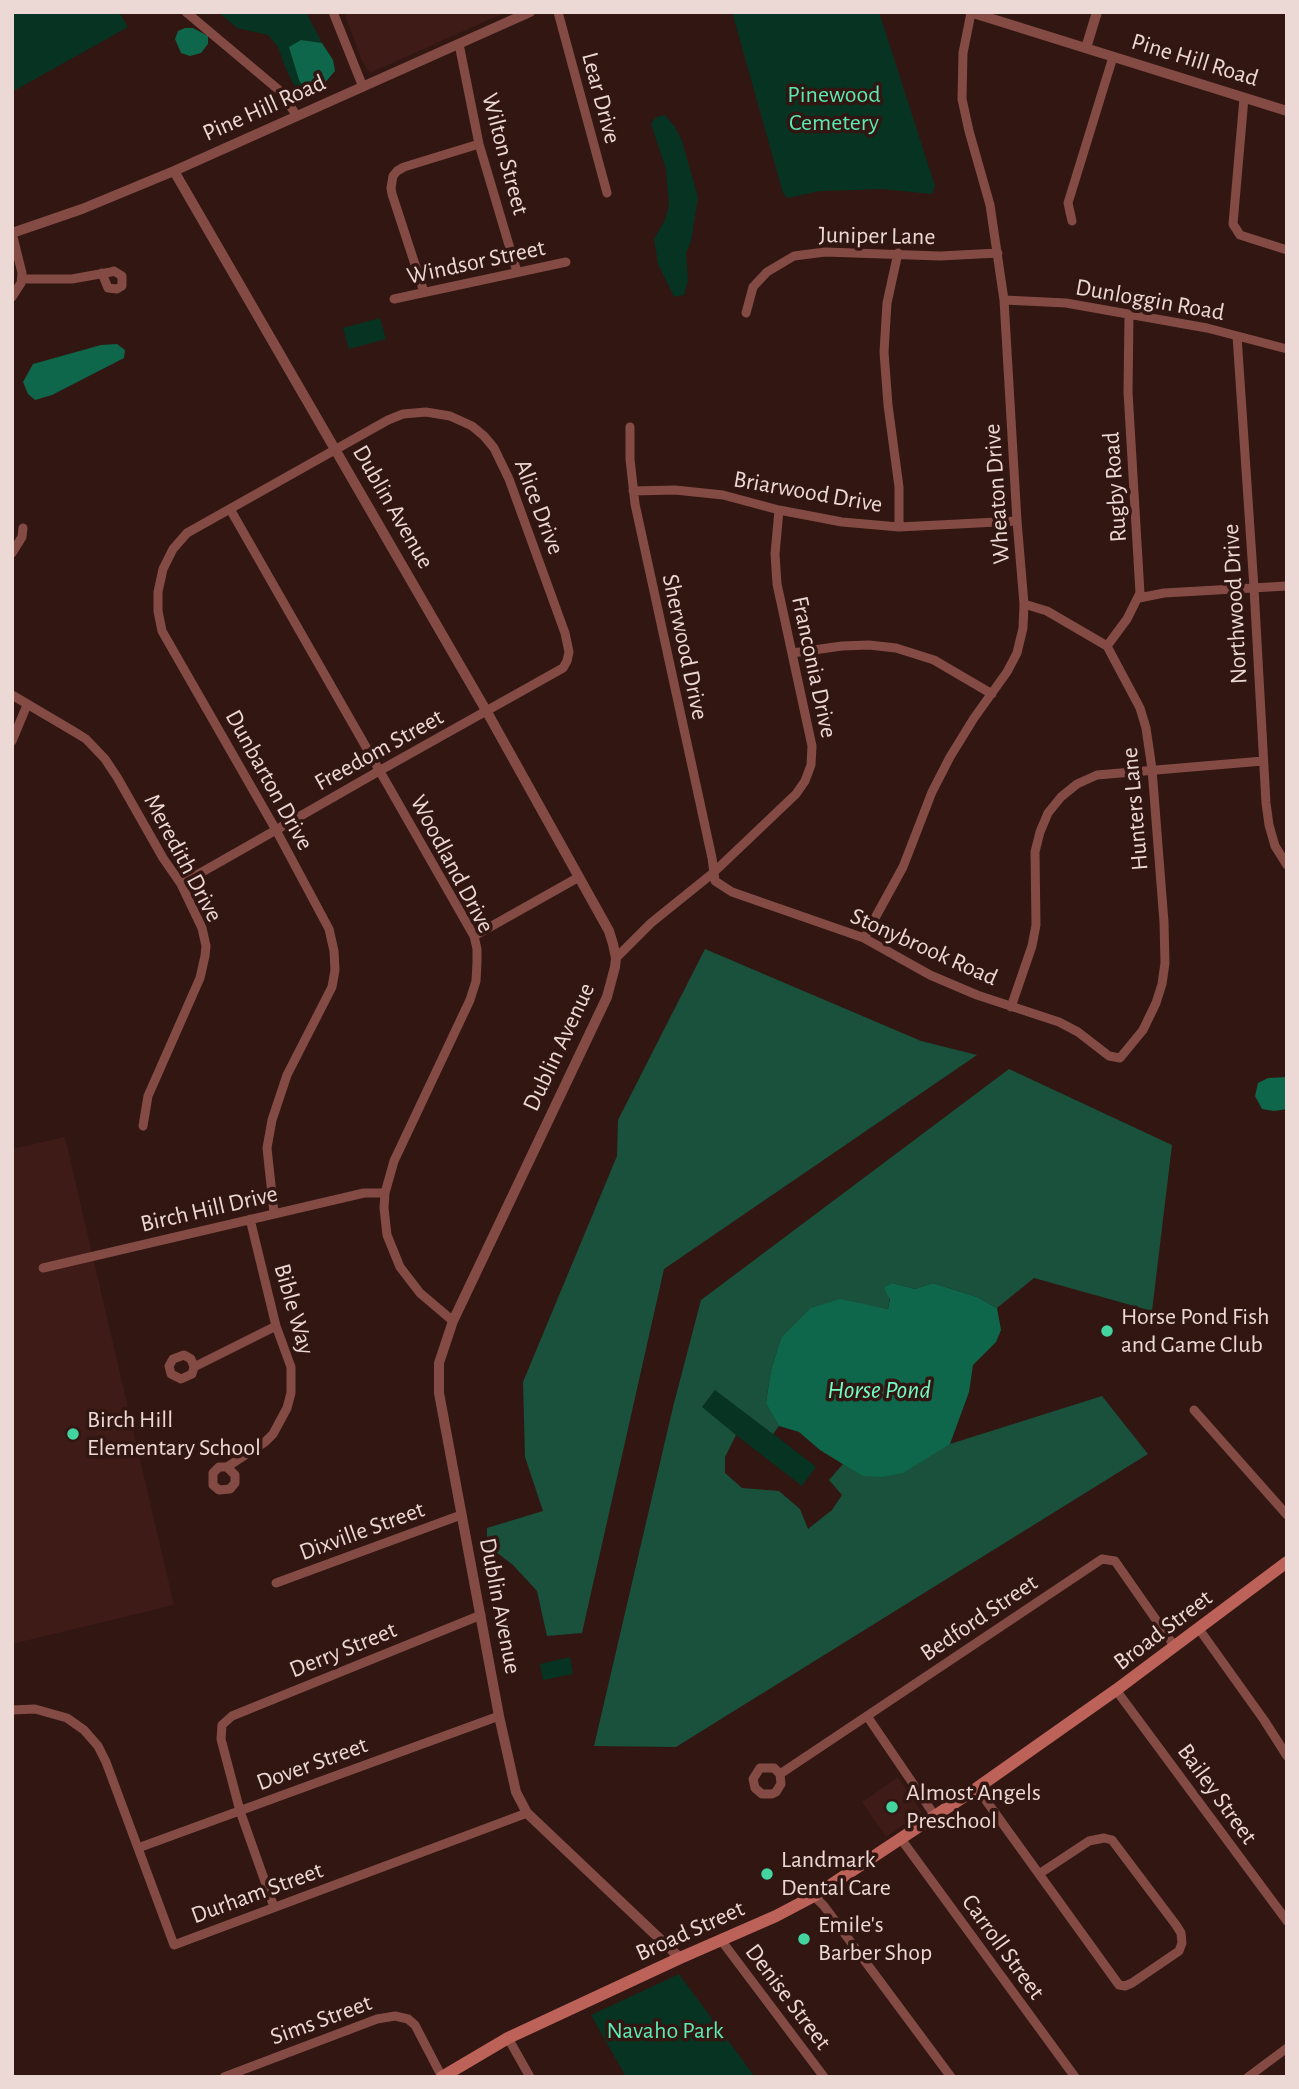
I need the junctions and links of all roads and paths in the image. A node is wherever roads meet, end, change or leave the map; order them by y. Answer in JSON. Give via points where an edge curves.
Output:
{"nodes":[{"id":1,"x":186,"y":12,"type":"edge"},
{"id":2,"x":333,"y":12,"type":"edge"},
{"id":3,"x":530,"y":12,"type":"edge"},
{"id":4,"x":558,"y":12,"type":"edge"},
{"id":5,"x":971,"y":12,"type":"edge"},
{"id":6,"x":1097,"y":12,"type":"edge"},
{"id":7,"x":459,"y":44,"type":"junction"},
{"id":8,"x":1086,"y":48,"type":"junction"},
{"id":9,"x":1113,"y":57,"type":"junction"},
{"id":10,"x":363,"y":87,"type":"junction"},
{"id":11,"x":1244,"y":98,"type":"junction"},
{"id":12,"x":1287,"y":111,"type":"edge"},
{"id":13,"x":297,"y":116,"type":"junction"},
{"id":14,"x":479,"y":144,"type":"junction"},
{"id":15,"x":174,"y":171,"type":"junction"},
{"id":16,"x":607,"y":193,"type":"dead end"},
{"id":17,"x":1072,"y":221,"type":"dead end"},
{"id":18,"x":12,"y":233,"type":"edge"},
{"id":19,"x":1287,"y":250,"type":"edge"},
{"id":20,"x":898,"y":253,"type":"junction"},
{"id":21,"x":998,"y":253,"type":"junction"},
{"id":22,"x":566,"y":262,"type":"dead end"},
{"id":23,"x":517,"y":272,"type":"junction"},
{"id":24,"x":102,"y":273,"type":"dead end"},
{"id":25,"x":22,"y":279,"type":"junction"},
{"id":26,"x":424,"y":292,"type":"junction"},
{"id":27,"x":12,"y":297,"type":"edge"},
{"id":28,"x":394,"y":299,"type":"dead end"},
{"id":29,"x":1004,"y":300,"type":"junction"},
{"id":30,"x":746,"y":313,"type":"dead end"},
{"id":31,"x":1129,"y":315,"type":"junction"},
{"id":32,"x":1237,"y":336,"type":"junction"},
{"id":33,"x":1287,"y":349,"type":"edge"},
{"id":34,"x":630,"y":427,"type":"dead end"},
{"id":35,"x":336,"y":450,"type":"junction"},
{"id":36,"x":633,"y":491,"type":"junction"},
{"id":37,"x":230,"y":509,"type":"junction"},
{"id":38,"x":779,"y":510,"type":"junction"},
{"id":39,"x":1017,"y":521,"type":"junction"},
{"id":40,"x":900,"y":527,"type":"junction"},
{"id":41,"x":23,"y":528,"type":"dead end"},
{"id":42,"x":12,"y":553,"type":"edge"},
{"id":43,"x":1287,"y":586,"type":"edge"},
{"id":44,"x":1254,"y":588,"type":"junction"},
{"id":45,"x":1139,"y":598,"type":"junction"},
{"id":46,"x":1024,"y":604,"type":"junction"},
{"id":47,"x":1107,"y":646,"type":"junction"},
{"id":48,"x":792,"y":653,"type":"junction"},
{"id":49,"x":992,"y":694,"type":"junction"},
{"id":50,"x":12,"y":695,"type":"edge"},
{"id":51,"x":27,"y":705,"type":"junction"},
{"id":52,"x":487,"y":712,"type":"junction"},
{"id":53,"x":12,"y":741,"type":"edge"},
{"id":54,"x":1263,"y":761,"type":"junction"},
{"id":55,"x":1152,"y":769,"type":"junction"},
{"id":56,"x":379,"y":771,"type":"junction"},
{"id":57,"x":276,"y":830,"type":"junction"},
{"id":58,"x":1287,"y":865,"type":"edge"},
{"id":59,"x":713,"y":873,"type":"junction"},
{"id":60,"x":579,"y":877,"type":"junction"},
{"id":61,"x":181,"y":884,"type":"junction"},
{"id":62,"x":474,"y":936,"type":"junction"},
{"id":63,"x":864,"y":938,"type":"junction"},
{"id":64,"x":616,"y":958,"type":"junction"},
{"id":65,"x":1011,"y":1007,"type":"junction"},
{"id":66,"x":1120,"y":1058,"type":"joint"},
{"id":67,"x":143,"y":1126,"type":"dead end"},
{"id":68,"x":384,"y":1193,"type":"junction"},
{"id":69,"x":274,"y":1213,"type":"junction"},
{"id":70,"x":250,"y":1219,"type":"junction"},
{"id":71,"x":43,"y":1268,"type":"dead end"},
{"id":72,"x":453,"y":1321,"type":"junction"},
{"id":73,"x":276,"y":1326,"type":"junction"},
{"id":74,"x":194,"y":1367,"type":"dead end"},
{"id":75,"x":1194,"y":1409,"type":"dead end"},
{"id":76,"x":228,"y":1467,"type":"dead end"},
{"id":77,"x":461,"y":1515,"type":"junction"},
{"id":78,"x":1287,"y":1515,"type":"edge"},
{"id":79,"x":1287,"y":1562,"type":"edge"},
{"id":80,"x":276,"y":1583,"type":"dead end"},
{"id":81,"x":481,"y":1615,"type":"junction"},
{"id":82,"x":1199,"y":1629,"type":"junction"},
{"id":83,"x":1175,"y":1647,"type":"junction"},
{"id":84,"x":1116,"y":1690,"type":"junction"},
{"id":85,"x":12,"y":1710,"type":"edge"},
{"id":86,"x":499,"y":1716,"type":"junction"},
{"id":87,"x":867,"y":1716,"type":"junction"},
{"id":88,"x":1287,"y":1756,"type":"edge"},
{"id":89,"x":780,"y":1774,"type":"dead end"},
{"id":90,"x":977,"y":1788,"type":"junction"},
{"id":91,"x":240,"y":1811,"type":"junction"},
{"id":92,"x":527,"y":1813,"type":"junction"},
{"id":93,"x":935,"y":1816,"type":"junction"},
{"id":94,"x":901,"y":1839,"type":"junction"},
{"id":95,"x":138,"y":1848,"type":"junction"},
{"id":96,"x":1039,"y":1874,"type":"junction"},
{"id":97,"x":814,"y":1896,"type":"junction"},
{"id":98,"x":274,"y":1907,"type":"junction"},
{"id":99,"x":1287,"y":1921,"type":"edge"},
{"id":100,"x":721,"y":1940,"type":"junction"},
{"id":101,"x":680,"y":1958,"type":"junction"},
{"id":102,"x":508,"y":2038,"type":"junction"},
{"id":103,"x":1287,"y":2049,"type":"edge"},
{"id":104,"x":224,"y":2077,"type":"edge"},
{"id":105,"x":442,"y":2077,"type":"edge"},
{"id":106,"x":530,"y":2077,"type":"edge"},
{"id":107,"x":824,"y":2077,"type":"edge"},
{"id":108,"x":951,"y":2077,"type":"edge"},
{"id":109,"x":1075,"y":2077,"type":"edge"},
{"id":110,"x":1248,"y":2077,"type":"edge"}],
"edges":[{"from":1,"to":13,"type":"street","via":[[280,91]]},
{"from":2,"to":10,"type":"street"},
{"from":3,"to":7,"type":"street","name":"Pine Hill Road"},
{"from":4,"to":16,"type":"street","name":"Lear Drive"},
{"from":5,"to":8,"type":"street","name":"Pine Hill Road"},
{"from":5,"to":21,"type":"street","name":"Wheaton Drive","via":[[963,53],[962,99]]},
{"from":6,"to":8,"type":"street"},
{"from":7,"to":10,"type":"street","name":"Pine Hill Road"},
{"from":7,"to":14,"type":"street","name":"Wilton Street"},
{"from":8,"to":9,"type":"street","name":"Pine Hill Road"},
{"from":9,"to":11,"type":"street","name":"Pine Hill Road"},
{"from":9,"to":17,"type":"street","via":[[1068,203]]},
{"from":10,"to":13,"type":"street","name":"Pine Hill Road"},
{"from":11,"to":12,"type":"street","name":"Pine Hill Road"},
{"from":11,"to":19,"type":"street","via":[[1233,224],[1240,235]]},
{"from":13,"to":15,"type":"street","name":"Pine Hill Road"},
{"from":14,"to":23,"type":"street","name":"Wilton Street"},
{"from":14,"to":26,"type":"street","via":[[404,167],[393,176],[392,194]]},
{"from":15,"to":18,"type":"street","name":"Pine Hill Road"},
{"from":15,"to":35,"type":"street","name":"Dublin Avenue"},
{"from":18,"to":25,"type":"street"},
{"from":20,"to":21,"type":"street","name":"Juniper Lane"},
{"from":20,"to":30,"type":"street","name":"Juniper Lane","via":[[794,256],[752,287]]},
{"from":20,"to":40,"type":"street","via":[[887,303],[884,352]]},
{"from":21,"to":29,"type":"street","name":"Wheaton Drive"},
{"from":22,"to":23,"type":"street","name":"Windsor Street"},
{"from":23,"to":26,"type":"street","name":"Windsor Street"},
{"from":24,"to":25,"type":"street","via":[[72,279]]},
{"from":25,"to":27,"type":"street"},
{"from":26,"to":28,"type":"street","name":"Windsor Street"},
{"from":29,"to":31,"type":"street","name":"Dunloggin Road","via":[[1066,303]]},
{"from":29,"to":39,"type":"street","name":"Wheaton Drive"},
{"from":31,"to":32,"type":"street","name":"Dunloggin Road"},
{"from":31,"to":45,"type":"street","name":"Rugby Road","via":[[1128,393]]},
{"from":32,"to":33,"type":"street","name":"Dunloggin Road"},
{"from":32,"to":44,"type":"street","name":"Northwood Drive"},
{"from":34,"to":36,"type":"street","name":"Sherwood Drive"},
{"from":35,"to":37,"type":"street","name":"Dunbarton Drive"},
{"from":35,"to":52,"type":"street","name":"Dublin Avenue"},
{"from":35,"to":52,"type":"street","name":"Alice Drive","via":[[388,420],[426,412],[472,426],[499,456],[569,652],[559,672]]},
{"from":36,"to":38,"type":"street","name":"Briarwood Drive","via":[[723,495]]},
{"from":36,"to":59,"type":"street","name":"Sherwood Drive"},
{"from":37,"to":56,"type":"street","name":"Woodland Drive"},
{"from":37,"to":57,"type":"street","name":"Dunbarton Drive","via":[[187,533],[173,549],[163,569],[158,611],[162,631]]},
{"from":38,"to":40,"type":"street","name":"Briarwood Drive"},
{"from":38,"to":48,"type":"street","name":"Franconia Drive","via":[[777,584]]},
{"from":39,"to":40,"type":"street","name":"Briarwood Drive"},
{"from":39,"to":46,"type":"street","name":"Wheaton Drive"},
{"from":41,"to":42,"type":"street"},
{"from":43,"to":44,"type":"street"},
{"from":44,"to":45,"type":"street"},
{"from":44,"to":54,"type":"street","name":"Northwood Drive"},
{"from":45,"to":47,"type":"street"},
{"from":46,"to":47,"type":"street","via":[[1046,611]]},
{"from":46,"to":49,"type":"street","name":"Wheaton Drive","via":[[1017,653]]},
{"from":47,"to":55,"type":"street","name":"Hunters Lane","via":[[1140,708]]},
{"from":48,"to":49,"type":"street","via":[[842,646],[896,648],[934,660]]},
{"from":48,"to":59,"type":"street","name":"Franconia Drive","via":[[812,746],[806,781]]},
{"from":49,"to":63,"type":"street","name":"Wheaton Drive","via":[[950,757],[902,867]]},
{"from":50,"to":51,"type":"street","name":"Meredith Drive"},
{"from":51,"to":53,"type":"street"},
{"from":51,"to":61,"type":"street","name":"Meredith Drive","via":[[86,739],[105,759]]},
{"from":52,"to":56,"type":"street","name":"Freedom Street"},
{"from":52,"to":60,"type":"street","name":"Dublin Avenue"},
{"from":54,"to":55,"type":"street"},
{"from":54,"to":58,"type":"street","name":"Northwood Drive","via":[[1269,825]]},
{"from":55,"to":65,"type":"street","via":[[1087,779],[1069,790],[1048,813],[1035,852],[1032,946]]},
{"from":55,"to":66,"type":"street","name":"Hunters Lane","via":[[1165,963],[1156,1003],[1143,1030]]},
{"from":56,"to":57,"type":"street","name":"Freedom Street"},
{"from":56,"to":62,"type":"street","name":"Woodland Drive"},
{"from":57,"to":61,"type":"street","name":"Freedom Street"},
{"from":57,"to":69,"type":"street","name":"Dunbarton Drive","via":[[329,929],[335,970],[332,987],[288,1075],[272,1120],[267,1148]]},
{"from":59,"to":63,"type":"street","name":"Stonybrook Road","via":[[715,881],[732,892]]},
{"from":59,"to":64,"type":"street","name":"Franconia Drive"},
{"from":60,"to":62,"type":"street"},
{"from":60,"to":64,"type":"street","name":"Dublin Avenue","via":[[609,931]]},
{"from":61,"to":67,"type":"street","name":"Meredith Drive","via":[[205,937],[205,956],[195,991],[148,1096]]},
{"from":62,"to":68,"type":"street","name":"Woodland Drive","via":[[476,981],[470,1000],[398,1151]]},
{"from":63,"to":65,"type":"street","name":"Stonybrook Road","via":[[930,975]]},
{"from":64,"to":72,"type":"street","name":"Dublin Avenue","via":[[607,997]]},
{"from":65,"to":66,"type":"street","name":"Stonybrook Road","via":[[1059,1022],[1109,1056]]},
{"from":68,"to":69,"type":"street","name":"Birch Hill Drive"},
{"from":68,"to":72,"type":"street","name":"Woodland Drive","via":[[384,1222],[394,1257],[414,1286]]},
{"from":69,"to":70,"type":"street","name":"Birch Hill Drive"},
{"from":70,"to":71,"type":"street","name":"Birch Hill Drive"},
{"from":70,"to":73,"type":"street","name":"Bible Way"},
{"from":72,"to":77,"type":"street","name":"Dublin Avenue","via":[[438,1379]]},
{"from":73,"to":74,"type":"street"},
{"from":73,"to":76,"type":"street","name":"Bible Way","via":[[291,1367],[288,1408],[265,1442]]},
{"from":75,"to":78,"type":"street"},
{"from":77,"to":80,"type":"street","name":"Dixville Street"},
{"from":77,"to":81,"type":"street","name":"Dublin Avenue"},
{"from":79,"to":82,"type":"main road","name":"Broad Street"},
{"from":81,"to":86,"type":"street","name":"Dublin Avenue"},
{"from":81,"to":91,"type":"street","name":"Derry Street","via":[[232,1716],[222,1725],[221,1739]]},
{"from":82,"to":83,"type":"main road","name":"Broad Street"},
{"from":82,"to":88,"type":"street"},
{"from":83,"to":84,"type":"main road","name":"Broad Street"},
{"from":83,"to":87,"type":"street","name":"Bedford Street","via":[[1115,1561],[1102,1559]]},
{"from":84,"to":90,"type":"main road","name":"Broad Street"},
{"from":84,"to":99,"type":"street","name":"Bailey Street"},
{"from":85,"to":95,"type":"street","name":"Durham Street","via":[[56,1714],[91,1737],[106,1762]]},
{"from":86,"to":91,"type":"street","name":"Dover Street"},
{"from":86,"to":92,"type":"street","name":"Dublin Avenue","via":[[516,1792]]},
{"from":87,"to":89,"type":"street","name":"Bedford Street"},
{"from":87,"to":93,"type":"street"},
{"from":90,"to":93,"type":"main road","name":"Broad Street"},
{"from":90,"to":96,"type":"street"},
{"from":91,"to":95,"type":"street","name":"Dover Street"},
{"from":91,"to":98,"type":"street"},
{"from":92,"to":98,"type":"street","name":"Durham Street"},
{"from":92,"to":101,"type":"street","name":"Dublin Avenue"},
{"from":93,"to":94,"type":"main road","name":"Broad Street"},
{"from":94,"to":97,"type":"main road","name":"Broad Street"},
{"from":94,"to":109,"type":"street","name":"Carroll Street"},
{"from":95,"to":98,"type":"street","name":"Durham Street","via":[[174,1945]]},
{"from":96,"to":96,"type":"street","via":[[1119,1985],[1132,1983],[1179,1951],[1181,1933],[1111,1840],[1089,1841]]},
{"from":97,"to":100,"type":"main road","name":"Broad Street"},
{"from":97,"to":108,"type":"street"},
{"from":100,"to":101,"type":"main road","name":"Broad Street"},
{"from":100,"to":107,"type":"street","name":"Denise Street"},
{"from":101,"to":102,"type":"main road","name":"Broad Street"},
{"from":102,"to":105,"type":"main road","name":"Broad Street"},
{"from":102,"to":106,"type":"street"},
{"from":103,"to":110,"type":"street"},
{"from":104,"to":105,"type":"street","name":"Sims Street","via":[[395,2016],[418,2028]]}]}
